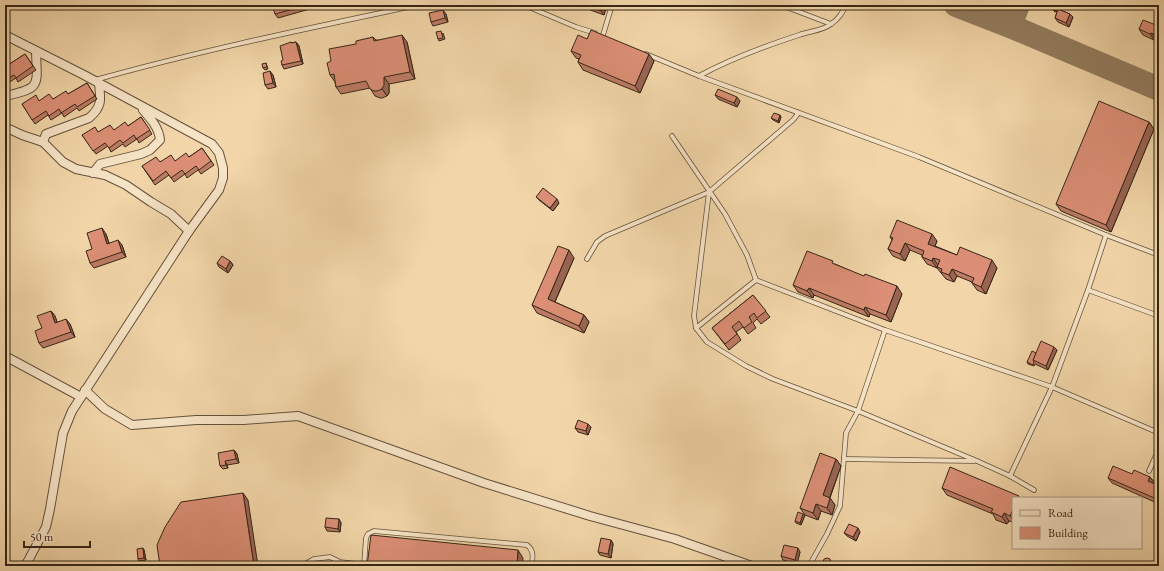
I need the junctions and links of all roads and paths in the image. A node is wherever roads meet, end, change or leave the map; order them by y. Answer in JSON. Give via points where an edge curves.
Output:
{"nodes":[{"id":1,"x":418,"y":5,"type":"edge"},
{"id":2,"x":524,"y":5,"type":"edge"},
{"id":3,"x":612,"y":5,"type":"edge"},
{"id":4,"x":781,"y":5,"type":"edge"},
{"id":5,"x":846,"y":5,"type":"edge"},
{"id":6,"x":831,"y":24,"type":"junction"},
{"id":7,"x":5,"y":35,"type":"edge"},
{"id":8,"x":603,"y":35,"type":"junction"},
{"id":9,"x":610,"y":38,"type":"edge"},
{"id":10,"x":36,"y":51,"type":"junction"},
{"id":11,"x":644,"y":53,"type":"edge"},
{"id":12,"x":699,"y":76,"type":"junction"},
{"id":13,"x":96,"y":82,"type":"junction"},
{"id":14,"x":5,"y":96,"type":"edge"},
{"id":15,"x":139,"y":105,"type":"junction"},
{"id":16,"x":797,"y":112,"type":"junction"},
{"id":17,"x":5,"y":127,"type":"edge"},
{"id":18,"x":672,"y":136,"type":"dead end"},
{"id":19,"x":43,"y":142,"type":"junction"},
{"id":20,"x":93,"y":173,"type":"junction"},
{"id":21,"x":709,"y":192,"type":"junction"},
{"id":22,"x":189,"y":231,"type":"junction"},
{"id":23,"x":1106,"y":234,"type":"junction"},
{"id":24,"x":1159,"y":255,"type":"edge"},
{"id":25,"x":587,"y":259,"type":"dead end"},
{"id":26,"x":756,"y":280,"type":"junction"},
{"id":27,"x":1088,"y":290,"type":"junction"},
{"id":28,"x":1159,"y":316,"type":"edge"},
{"id":29,"x":696,"y":328,"type":"junction"},
{"id":30,"x":885,"y":330,"type":"junction"},
{"id":31,"x":5,"y":356,"type":"edge"},
{"id":32,"x":1052,"y":387,"type":"junction"},
{"id":33,"x":83,"y":393,"type":"junction"},
{"id":34,"x":858,"y":411,"type":"junction"},
{"id":35,"x":1159,"y":433,"type":"edge"},
{"id":36,"x":1159,"y":449,"type":"edge"},
{"id":37,"x":844,"y":459,"type":"junction"},
{"id":38,"x":977,"y":461,"type":"junction"},
{"id":39,"x":1150,"y":471,"type":"dead end"},
{"id":40,"x":1010,"y":476,"type":"junction"},
{"id":41,"x":1034,"y":490,"type":"dead end"},
{"id":42,"x":364,"y":565,"type":"edge"},
{"id":43,"x":24,"y":566,"type":"edge"},
{"id":44,"x":305,"y":566,"type":"edge"},
{"id":45,"x":532,"y":566,"type":"edge"},
{"id":46,"x":752,"y":566,"type":"edge"},
{"id":47,"x":809,"y":566,"type":"edge"}],
"edges":[{"from":1,"to":13,"type":"lane","via":[[143,66]]},
{"from":2,"to":8,"type":"lane","via":[[576,27]]},
{"from":3,"to":8,"type":"lane"},
{"from":4,"to":6,"type":"lane"},
{"from":5,"to":6,"type":"lane","via":[[839,18]]},
{"from":6,"to":12,"type":"lane","via":[[748,54]]},
{"from":7,"to":10,"type":"street"},
{"from":8,"to":9,"type":"lane"},
{"from":10,"to":13,"type":"street"},
{"from":10,"to":14,"type":"street","via":[[38,75],[34,86]]},
{"from":11,"to":12,"type":"lane"},
{"from":12,"to":16,"type":"lane"},
{"from":13,"to":15,"type":"street"},
{"from":13,"to":19,"type":"street","via":[[101,99],[93,114],[46,134]]},
{"from":15,"to":20,"type":"street","via":[[160,133],[160,140],[150,150],[141,154],[100,164]]},
{"from":15,"to":22,"type":"street","via":[[212,144],[219,153],[223,178],[218,190]]},
{"from":16,"to":21,"type":"lane","via":[[793,120]]},
{"from":16,"to":23,"type":"lane","via":[[919,157]]},
{"from":17,"to":19,"type":"street"},
{"from":18,"to":21,"type":"lane"},
{"from":19,"to":20,"type":"street","via":[[63,162],[76,169]]},
{"from":20,"to":22,"type":"street","via":[[105,175],[126,185],[171,214]]},
{"from":21,"to":25,"type":"lane","via":[[605,236],[597,242]]},
{"from":21,"to":26,"type":"lane","via":[[725,214],[747,256]]},
{"from":21,"to":29,"type":"lane","via":[[694,316]]},
{"from":22,"to":33,"type":"street"},
{"from":23,"to":24,"type":"lane"},
{"from":23,"to":27,"type":"lane"},
{"from":26,"to":29,"type":"lane"},
{"from":26,"to":30,"type":"lane"},
{"from":27,"to":28,"type":"lane"},
{"from":27,"to":32,"type":"lane"},
{"from":29,"to":34,"type":"lane","via":[[707,342],[746,366]]},
{"from":30,"to":32,"type":"lane"},
{"from":30,"to":34,"type":"lane"},
{"from":31,"to":33,"type":"street"},
{"from":32,"to":35,"type":"lane"},
{"from":32,"to":40,"type":"lane"},
{"from":33,"to":43,"type":"street","via":[[63,433],[46,527]]},
{"from":33,"to":46,"type":"street","via":[[132,425],[298,416],[484,483],[675,539]]},
{"from":34,"to":37,"type":"lane","via":[[846,434]]},
{"from":34,"to":38,"type":"lane"},
{"from":36,"to":39,"type":"lane"},
{"from":37,"to":38,"type":"lane"},
{"from":37,"to":47,"type":"lane","via":[[840,506]]},
{"from":38,"to":40,"type":"lane"},
{"from":40,"to":41,"type":"lane"},
{"from":42,"to":44,"type":"lane","via":[[340,562],[330,557],[314,559]]},
{"from":42,"to":45,"type":"lane","via":[[366,538],[374,531],[527,545],[533,552]]}]}
